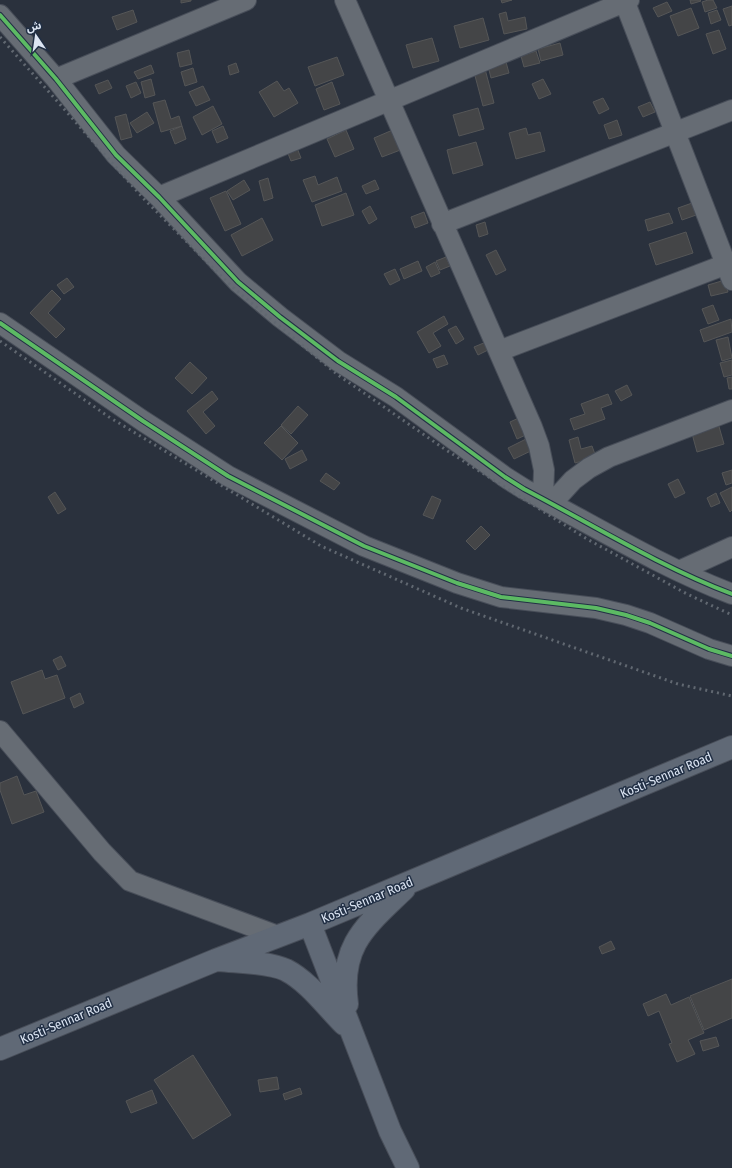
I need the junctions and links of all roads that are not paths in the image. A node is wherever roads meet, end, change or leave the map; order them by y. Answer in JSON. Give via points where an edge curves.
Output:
{"nodes":[{"id":1,"x":246,"y":0,"type":"edge"},
{"id":2,"x":345,"y":0,"type":"edge"},
{"id":3,"x":626,"y":1,"type":"edge"},
{"id":4,"x":0,"y":15,"type":"edge"},
{"id":5,"x":56,"y":79,"type":"junction"},
{"id":6,"x":388,"y":101,"type":"junction"},
{"id":7,"x":732,"y":110,"type":"edge"},
{"id":8,"x":674,"y":131,"type":"junction"},
{"id":9,"x":158,"y":197,"type":"junction"},
{"id":10,"x":442,"y":224,"type":"junction"},
{"id":11,"x":730,"y":269,"type":"edge"},
{"id":12,"x":0,"y":323,"type":"edge"},
{"id":13,"x":499,"y":351,"type":"junction"},
{"id":14,"x":732,"y":410,"type":"edge"},
{"id":15,"x":548,"y":501,"type":"junction"},
{"id":16,"x":732,"y":547,"type":"edge"},
{"id":17,"x":679,"y":571,"type":"junction"},
{"id":18,"x":732,"y":594,"type":"edge"},
{"id":19,"x":732,"y":656,"type":"edge"},
{"id":20,"x":0,"y":731,"type":"edge"},
{"id":21,"x":732,"y":747,"type":"edge"},
{"id":22,"x":414,"y":880,"type":"junction"},
{"id":23,"x":310,"y":924,"type":"junction"},
{"id":24,"x":278,"y":936,"type":"junction"},
{"id":25,"x":216,"y":960,"type":"junction"},
{"id":26,"x":351,"y":1031,"type":"junction"},
{"id":27,"x":0,"y":1049,"type":"edge"},
{"id":28,"x":408,"y":1168,"type":"edge"}],
"edges":[{"from":1,"to":5,"type":"street"},
{"from":2,"to":6,"type":"street"},
{"from":3,"to":6,"type":"street"},
{"from":3,"to":8,"type":"street"},
{"from":4,"to":5,"type":"street"},
{"from":5,"to":9,"type":"street","via":[[116,155]]},
{"from":6,"to":9,"type":"street"},
{"from":6,"to":10,"type":"street"},
{"from":7,"to":8,"type":"street"},
{"from":8,"to":10,"type":"street"},
{"from":8,"to":11,"type":"street"},
{"from":9,"to":15,"type":"street","via":[[238,282],[280,317],[338,361],[396,397],[505,477]]},
{"from":10,"to":13,"type":"street"},
{"from":11,"to":13,"type":"street"},
{"from":12,"to":19,"type":"street","via":[[228,476],[364,546],[457,583],[501,597],[596,608],[626,615]]},
{"from":13,"to":15,"type":"street","via":[[539,446]]},
{"from":14,"to":15,"type":"street","via":[[609,457],[588,468]]},
{"from":15,"to":17,"type":"street","via":[[644,555]]},
{"from":16,"to":17,"type":"street"},
{"from":17,"to":18,"type":"street"},
{"from":20,"to":24,"type":"street","via":[[102,852],[130,881]]},
{"from":21,"to":22,"type":"highway","name":"Kosti-Sennar Road"},
{"from":22,"to":23,"type":"highway","name":"Kosti-Sennar Road"},
{"from":22,"to":26,"type":"highway","via":[[359,935],[349,955],[345,976]]},
{"from":23,"to":24,"type":"highway","name":"Kosti-Sennar Road"},
{"from":23,"to":26,"type":"highway"},
{"from":24,"to":25,"type":"highway","name":"Kosti-Sennar Road"},
{"from":25,"to":26,"type":"highway","via":[[265,965],[285,970],[303,983]]},
{"from":25,"to":27,"type":"highway","name":"Kosti-Sennar Road"},
{"from":26,"to":28,"type":"highway","via":[[390,1131]]}]}
